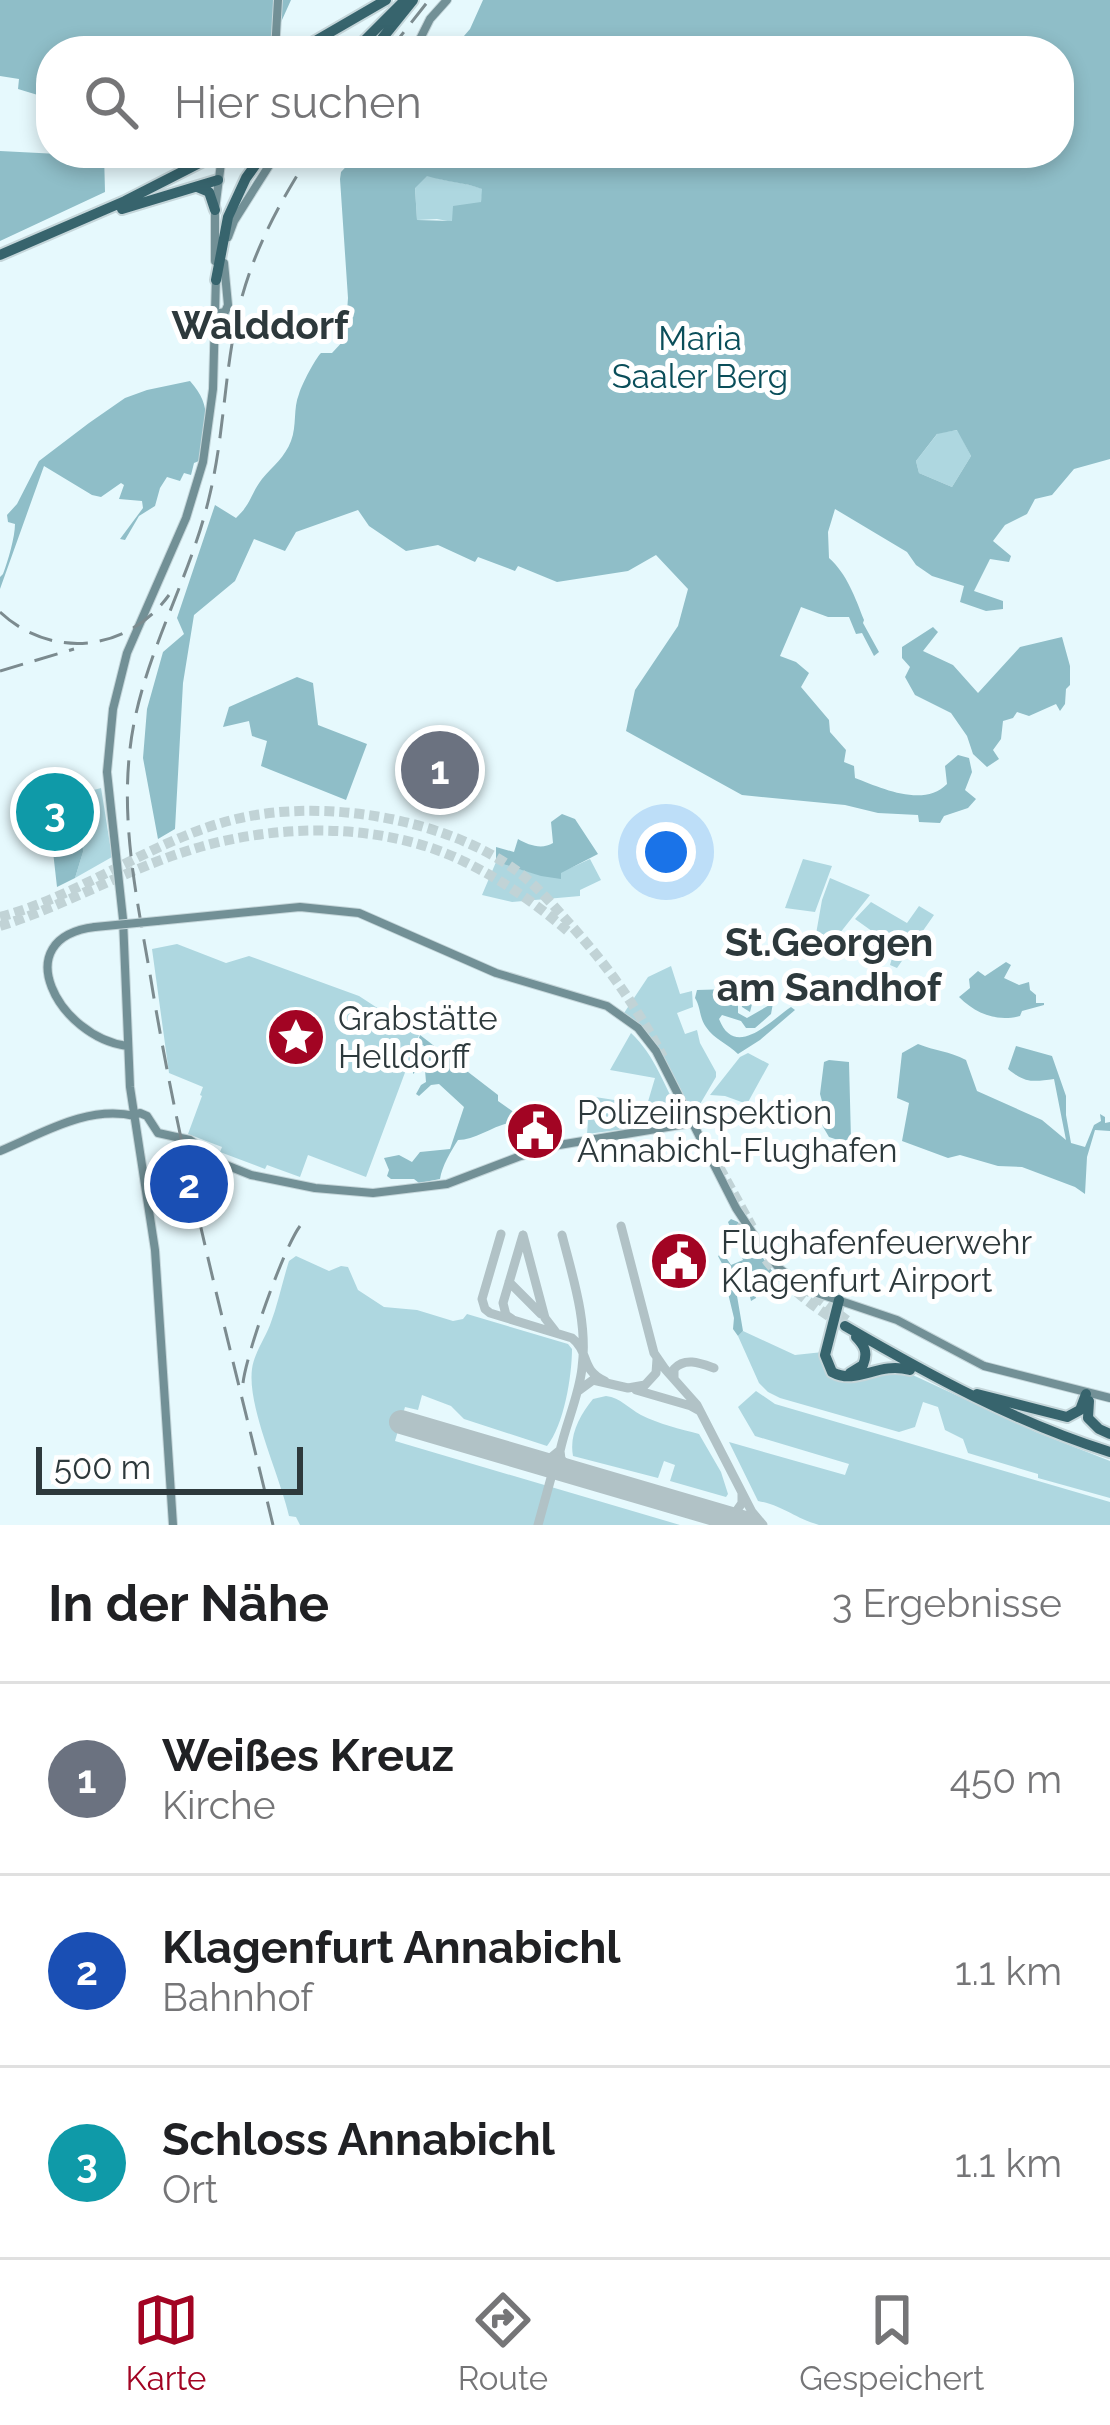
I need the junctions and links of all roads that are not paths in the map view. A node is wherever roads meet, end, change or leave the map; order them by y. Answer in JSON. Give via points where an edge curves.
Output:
{"nodes":[{"id":1,"x":278,"y":0,"type":"edge"},
{"id":2,"x":386,"y":0,"type":"edge"},
{"id":3,"x":409,"y":0,"type":"edge"},
{"id":4,"x":447,"y":0,"type":"edge"},
{"id":5,"x":277,"y":36,"type":"edge"},
{"id":6,"x":327,"y":36,"type":"edge"},
{"id":7,"x":370,"y":36,"type":"edge"},
{"id":8,"x":383,"y":36,"type":"edge"},
{"id":9,"x":422,"y":36,"type":"edge"},
{"id":10,"x":197,"y":168,"type":"edge"},
{"id":11,"x":219,"y":168,"type":"edge"},
{"id":12,"x":253,"y":168,"type":"edge"},
{"id":13,"x":268,"y":168,"type":"edge"},
{"id":14,"x":218,"y":181,"type":"junction"},
{"id":15,"x":197,"y":187,"type":"junction"},
{"id":16,"x":215,"y":210,"type":"junction"},
{"id":17,"x":79,"y":222,"type":"junction"},
{"id":18,"x":0,"y":255,"type":"edge"},
{"id":19,"x":216,"y":280,"type":"junction"},
{"id":20,"x":216,"y":314,"type":"junction"},
{"id":21,"x":127,"y":1046,"type":"junction"},
{"id":22,"x":671,"y":1080,"type":"junction"},
{"id":23,"x":134,"y":1115,"type":"junction"},
{"id":24,"x":692,"y":1123,"type":"junction"},
{"id":25,"x":677,"y":1126,"type":"junction"},
{"id":26,"x":663,"y":1130,"type":"junction"},
{"id":27,"x":0,"y":1150,"type":"edge"},
{"id":28,"x":842,"y":1301,"type":"junction"},
{"id":29,"x":846,"y":1324,"type":"junction"},
{"id":30,"x":931,"y":1377,"type":"junction"},
{"id":31,"x":977,"y":1394,"type":"junction"},
{"id":32,"x":1088,"y":1394,"type":"junction"},
{"id":33,"x":1110,"y":1398,"type":"edge"},
{"id":34,"x":1110,"y":1434,"type":"edge"},
{"id":35,"x":1110,"y":1449,"type":"edge"},
{"id":36,"x":173,"y":1525,"type":"edge"}],
"edges":[{"from":1,"to":5,"type":"main road"},
{"from":2,"to":6,"type":"highway"},
{"from":3,"to":7,"type":"highway"},
{"from":3,"to":8,"type":"highway"},
{"from":4,"to":9,"type":"main road"},
{"from":10,"to":17,"type":"highway"},
{"from":11,"to":14,"type":"main road"},
{"from":12,"to":19,"type":"highway","via":[[228,217]]},
{"from":13,"to":20,"type":"main road","via":[[230,230],[228,305]]},
{"from":14,"to":15,"type":"highway"},
{"from":14,"to":16,"type":"main road"},
{"from":15,"to":16,"type":"highway","via":[[209,192]]},
{"from":15,"to":17,"type":"highway"},
{"from":16,"to":19,"type":"main road"},
{"from":17,"to":18,"type":"highway"},
{"from":19,"to":20,"type":"main road"},
{"from":20,"to":21,"type":"main road","via":[[199,477],[127,653],[113,709],[108,786]]},
{"from":21,"to":22,"type":"main road","bridge":true,"via":[[80,1028],[52,988],[54,944],[68,932],[334,908],[485,969],[607,1006],[638,1028]]},
{"from":21,"to":23,"type":"main road"},
{"from":22,"to":24,"type":"main road"},
{"from":22,"to":25,"type":"main road","via":[[683,1115]]},
{"from":23,"to":26,"type":"main road","via":[[244,1173],[373,1192],[447,1184],[559,1145]]},
{"from":23,"to":27,"type":"main road","via":[[81,1117]]},
{"from":23,"to":36,"type":"main road","via":[[159,1297]]},
{"from":24,"to":25,"type":"main road"},
{"from":24,"to":26,"type":"main road"},
{"from":24,"to":28,"type":"main road","via":[[778,1268]]},
{"from":25,"to":26,"type":"main road"},
{"from":28,"to":29,"type":"highway","via":[[830,1359],[852,1373],[866,1354]]},
{"from":28,"to":30,"type":"highway","via":[[825,1355],[832,1372],[852,1377],[893,1367]]},
{"from":28,"to":32,"type":"main road","via":[[984,1366]]},
{"from":29,"to":30,"type":"highway"},
{"from":29,"to":31,"type":"highway"},
{"from":30,"to":35,"type":"highway"},
{"from":31,"to":32,"type":"highway","via":[[1067,1417]]},
{"from":31,"to":35,"type":"highway"},
{"from":32,"to":33,"type":"main road"},
{"from":32,"to":34,"type":"highway","via":[[1088,1418]]}]}
